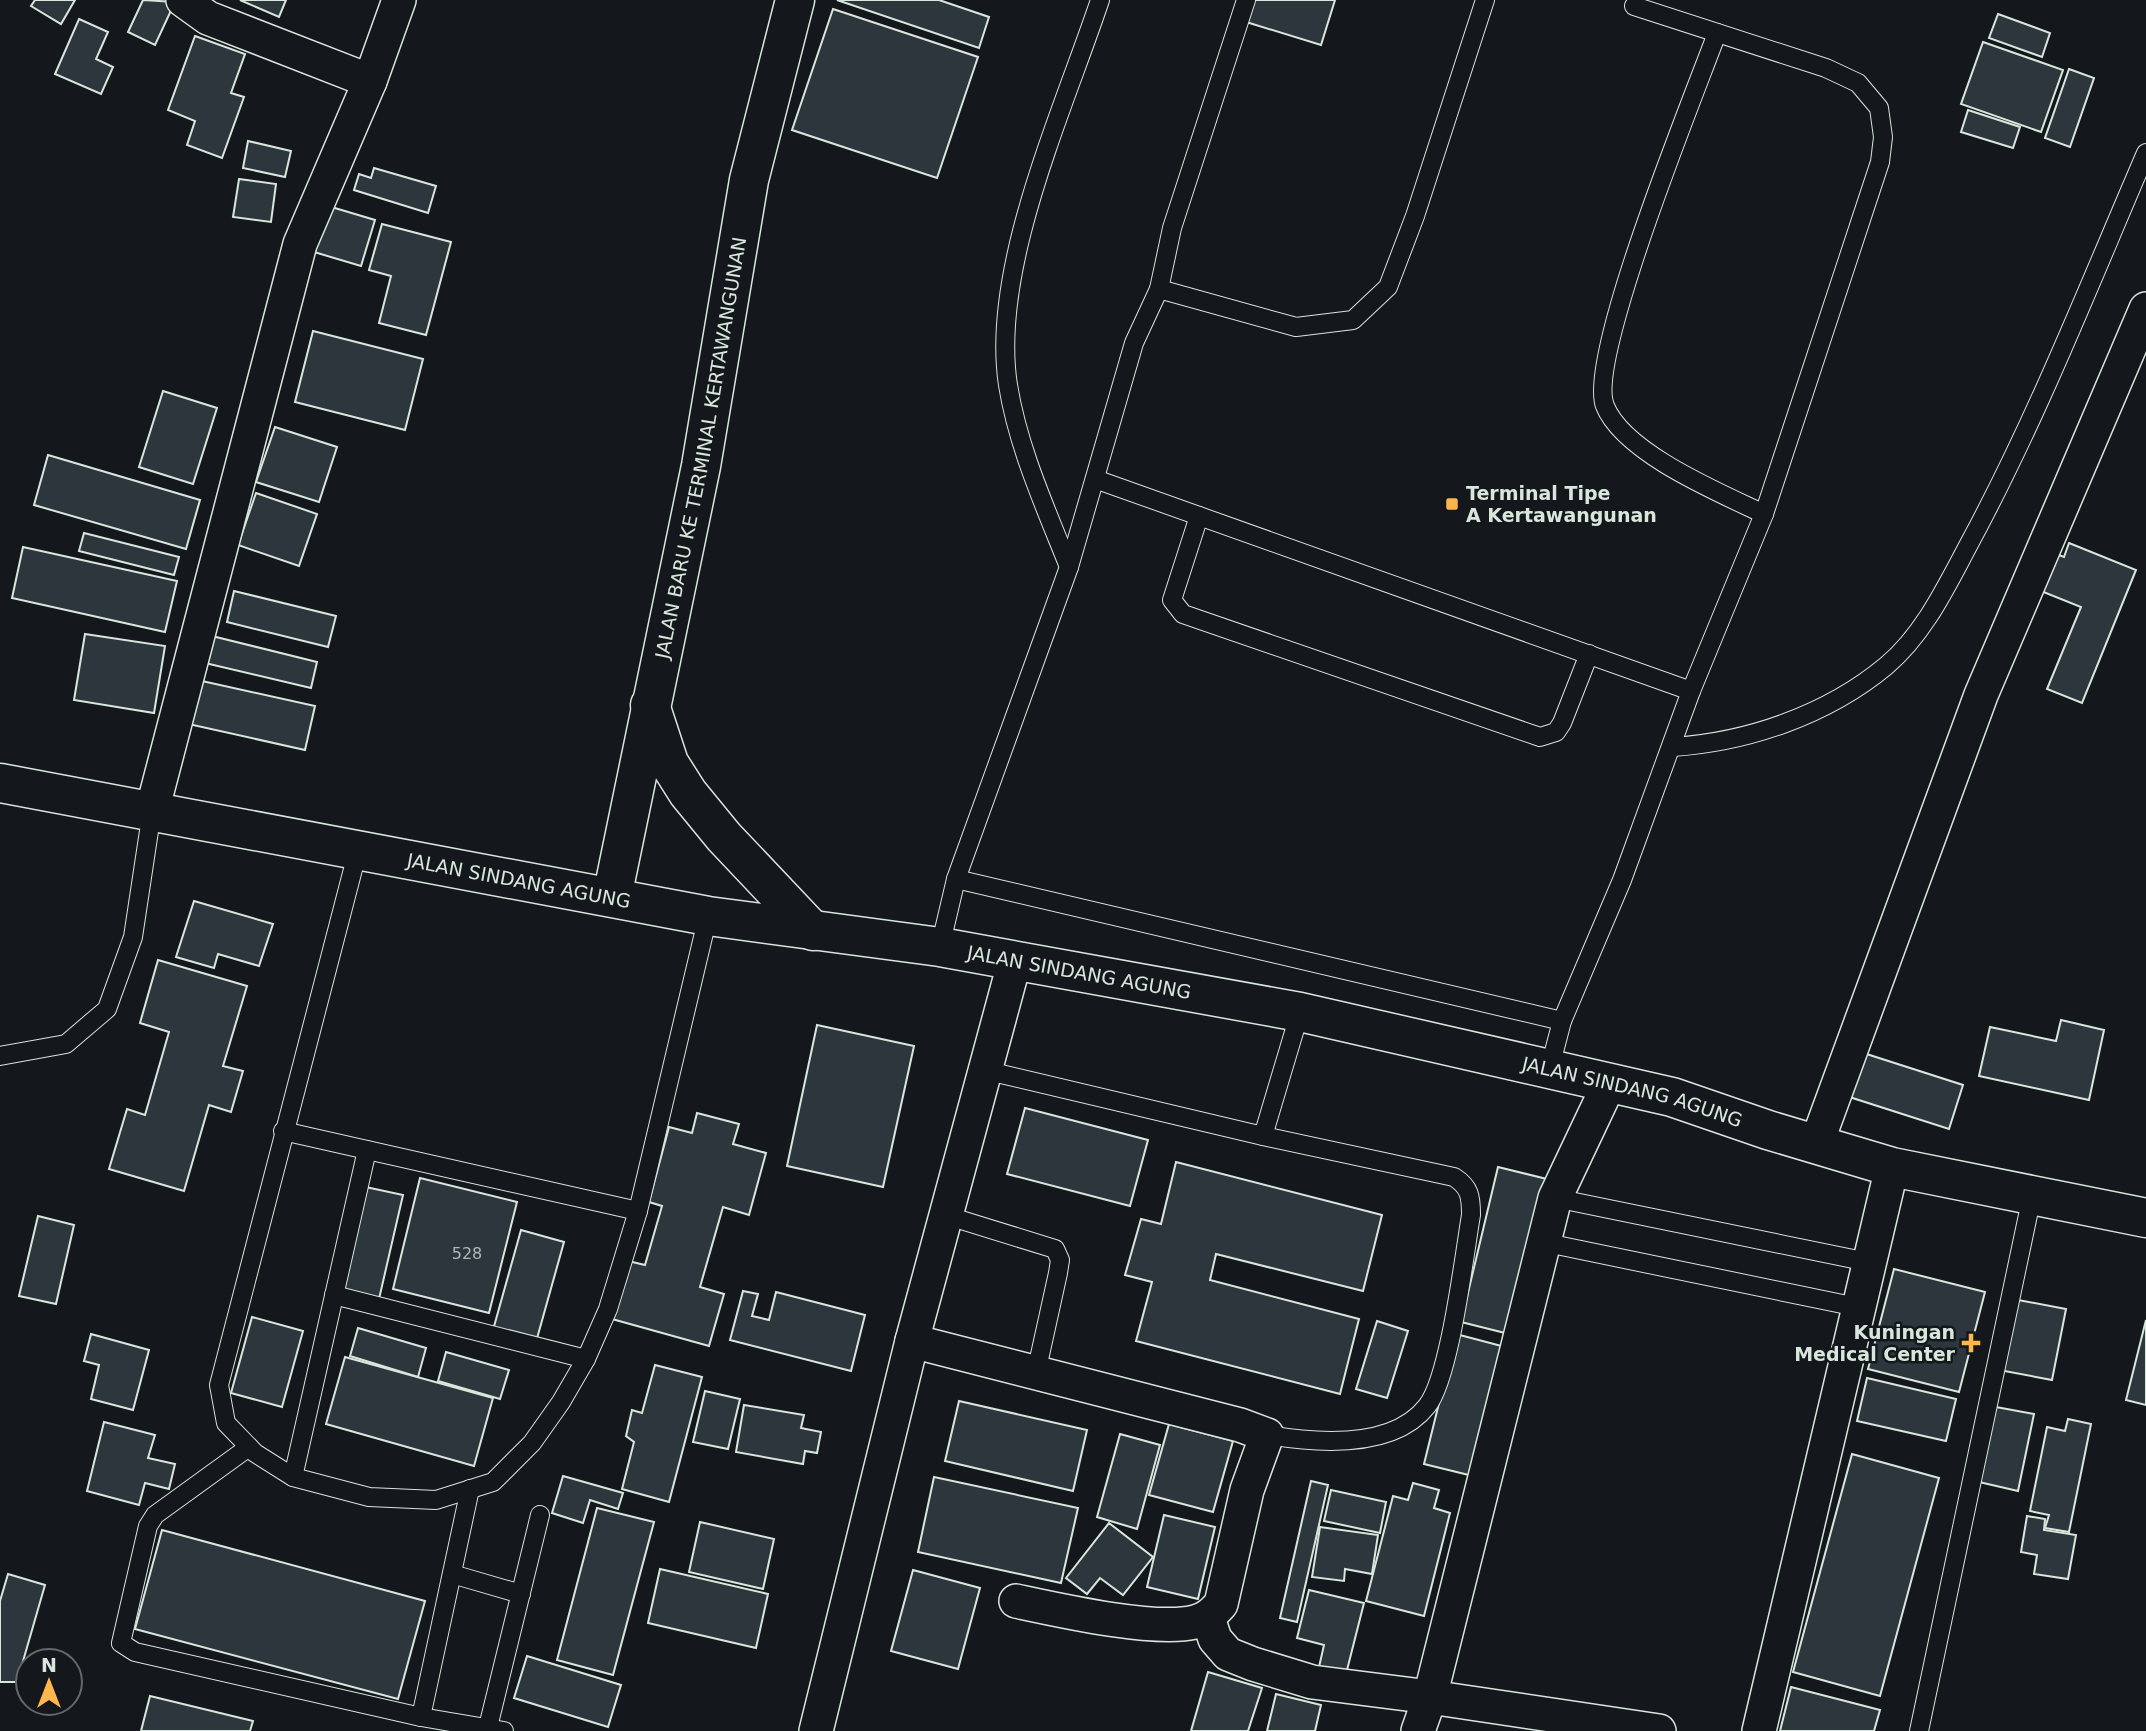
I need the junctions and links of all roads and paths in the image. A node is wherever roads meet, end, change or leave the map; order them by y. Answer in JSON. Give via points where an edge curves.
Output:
{"nodes":[{"id":1,"x":183,"y":0,"type":"edge"},
{"id":2,"x":399,"y":0,"type":"edge"},
{"id":3,"x":795,"y":0,"type":"edge"},
{"id":4,"x":1100,"y":0,"type":"edge"},
{"id":5,"x":1246,"y":0,"type":"edge"},
{"id":6,"x":1485,"y":0,"type":"edge"},
{"id":7,"x":1634,"y":6,"type":"dead end"},
{"id":8,"x":1717,"y":33,"type":"junction"},
{"id":9,"x":370,"y":81,"type":"junction"},
{"id":10,"x":2146,"y":153,"type":"edge"},
{"id":11,"x":1159,"y":289,"type":"junction"},
{"id":12,"x":2146,"y":309,"type":"edge"},
{"id":13,"x":1095,"y":479,"type":"junction"},
{"id":14,"x":1764,"y":514,"type":"junction"},
{"id":15,"x":1199,"y":516,"type":"junction"},
{"id":16,"x":1069,"y":567,"type":"junction"},
{"id":17,"x":1589,"y":654,"type":"junction"},
{"id":18,"x":1691,"y":691,"type":"junction"},
{"id":19,"x":650,"y":705,"type":"junction"},
{"id":20,"x":1672,"y":747,"type":"junction"},
{"id":21,"x":0,"y":783,"type":"edge"},
{"id":22,"x":152,"y":811,"type":"junction"},
{"id":23,"x":358,"y":850,"type":"junction"},
{"id":24,"x":956,"y":878,"type":"junction"},
{"id":25,"x":612,"y":897,"type":"junction"},
{"id":26,"x":708,"y":916,"type":"junction"},
{"id":27,"x":813,"y":931,"type":"junction"},
{"id":28,"x":940,"y":947,"type":"junction"},
{"id":29,"x":1015,"y":960,"type":"junction"},
{"id":30,"x":1300,"y":1012,"type":"junction"},
{"id":31,"x":1562,"y":1021,"type":"junction"},
{"id":32,"x":0,"y":1056,"type":"edge"},
{"id":33,"x":1550,"y":1067,"type":"junction"},
{"id":34,"x":984,"y":1070,"type":"junction"},
{"id":35,"x":1609,"y":1084,"type":"junction"},
{"id":36,"x":283,"y":1131,"type":"junction"},
{"id":37,"x":1263,"y":1136,"type":"junction"},
{"id":38,"x":1816,"y":1145,"type":"junction"},
{"id":39,"x":367,"y":1150,"type":"junction"},
{"id":40,"x":1892,"y":1167,"type":"junction"},
{"id":41,"x":2032,"y":1196,"type":"junction"},
{"id":42,"x":1555,"y":1198,"type":"junction"},
{"id":43,"x":638,"y":1211,"type":"junction"},
{"id":44,"x":945,"y":1215,"type":"junction"},
{"id":45,"x":2146,"y":1218,"type":"edge"},
{"id":46,"x":1542,"y":1242,"type":"junction"},
{"id":47,"x":1868,"y":1262,"type":"junction"},
{"id":48,"x":334,"y":1295,"type":"junction"},
{"id":49,"x":1857,"y":1307,"type":"junction"},
{"id":50,"x":912,"y":1341,"type":"junction"},
{"id":51,"x":586,"y":1359,"type":"junction"},
{"id":52,"x":1036,"y":1373,"type":"junction"},
{"id":53,"x":1267,"y":1435,"type":"junction"},
{"id":54,"x":249,"y":1447,"type":"junction"},
{"id":55,"x":293,"y":1477,"type":"junction"},
{"id":56,"x":470,"y":1489,"type":"junction"},
{"id":57,"x":540,"y":1515,"type":"dead end"},
{"id":58,"x":452,"y":1574,"type":"junction"},
{"id":59,"x":520,"y":1594,"type":"junction"},
{"id":60,"x":1016,"y":1601,"type":"dead end"},
{"id":61,"x":1208,"y":1618,"type":"junction"},
{"id":62,"x":1430,"y":1698,"type":"junction"},
{"id":63,"x":421,"y":1717,"type":"junction"},
{"id":64,"x":496,"y":1729,"type":"edge"},
{"id":65,"x":816,"y":1731,"type":"edge"},
{"id":66,"x":1418,"y":1731,"type":"edge"},
{"id":67,"x":1659,"y":1731,"type":"edge"},
{"id":68,"x":1759,"y":1731,"type":"edge"},
{"id":69,"x":1919,"y":1731,"type":"edge"}],
"edges":[{"from":1,"to":9,"type":"street","via":[[208,18]]},
{"from":2,"to":9,"type":"street"},
{"from":3,"to":19,"type":"main road","name":"JALAN BARU KE TERMINAL KERTAWANGUNAN","via":[[749,180],[701,466]]},
{"from":4,"to":16,"type":"lane","via":[[1048,146],[1010,279],[1006,331],[1008,385],[1028,460]]},
{"from":5,"to":11,"type":"lane","via":[[1172,228]]},
{"from":6,"to":11,"type":"lane","via":[[1388,287],[1353,320],[1296,327]]},
{"from":7,"to":8,"type":"lane"},
{"from":8,"to":14,"type":"lane","via":[[1614,320],[1603,374],[1604,404],[1619,429],[1637,446]]},
{"from":8,"to":14,"type":"lane","via":[[1858,83],[1879,108],[1884,138]]},
{"from":9,"to":22,"type":"street","via":[[300,244]]},
{"from":10,"to":20,"type":"lane","via":[[2012,463],[1929,618],[1887,665],[1835,702],[1798,720],[1702,745]]},
{"from":11,"to":13,"type":"lane","via":[[1134,343]]},
{"from":12,"to":38,"type":"street","via":[[1981,695]]},
{"from":13,"to":15,"type":"lane"},
{"from":13,"to":16,"type":"lane"},
{"from":14,"to":18,"type":"lane"},
{"from":15,"to":17,"type":"lane"},
{"from":15,"to":17,"type":"lane","via":[[1172,600],[1182,614],[1540,737],[1556,732],[1562,723]]},
{"from":16,"to":24,"type":"lane"},
{"from":17,"to":18,"type":"lane"},
{"from":18,"to":20,"type":"lane"},
{"from":19,"to":25,"type":"main road","name":"JALAN BARU KE TERMINAL KERTAWANGUNAN"},
{"from":19,"to":27,"type":"main road","via":[[669,763],[688,793]]},
{"from":20,"to":31,"type":"lane"},
{"from":21,"to":22,"type":"main road","name":"JALAN SINDANG AGUNG"},
{"from":22,"to":23,"type":"main road","name":"JALAN SINDANG AGUNG"},
{"from":22,"to":32,"type":"lane","via":[[133,937],[107,1009],[66,1044]]},
{"from":23,"to":25,"type":"main road","name":"JALAN SINDANG AGUNG"},
{"from":23,"to":36,"type":"lane"},
{"from":24,"to":28,"type":"lane"},
{"from":24,"to":31,"type":"lane"},
{"from":25,"to":26,"type":"main road","name":"JALAN SINDANG AGUNG"},
{"from":26,"to":27,"type":"main road","name":"JALAN SINDANG AGUNG"},
{"from":26,"to":43,"type":"lane"},
{"from":27,"to":28,"type":"main road","name":"JALAN SINDANG AGUNG"},
{"from":28,"to":29,"type":"main road","name":"JALAN SINDANG AGUNG"},
{"from":29,"to":30,"type":"main road","name":"JALAN SINDANG AGUNG"},
{"from":29,"to":34,"type":"street"},
{"from":30,"to":33,"type":"main road","name":"JALAN SINDANG AGUNG"},
{"from":30,"to":37,"type":"lane"},
{"from":31,"to":33,"type":"lane"},
{"from":33,"to":35,"type":"main road","name":"JALAN SINDANG AGUNG"},
{"from":34,"to":37,"type":"lane"},
{"from":34,"to":44,"type":"street"},
{"from":35,"to":38,"type":"main road","name":"JALAN SINDANG AGUNG","via":[[1672,1097]]},
{"from":35,"to":42,"type":"street"},
{"from":36,"to":39,"type":"lane"},
{"from":36,"to":54,"type":"lane","via":[[219,1385],[226,1423]]},
{"from":37,"to":53,"type":"lane","via":[[1454,1177],[1466,1184],[1471,1197],[1440,1382],[1427,1407],[1400,1427],[1347,1442]]},
{"from":38,"to":40,"type":"main road","name":"JALAN SINDANG AGUNG"},
{"from":39,"to":43,"type":"lane"},
{"from":39,"to":48,"type":"lane"},
{"from":40,"to":41,"type":"main road","name":"JALAN SINDANG AGUNG"},
{"from":40,"to":47,"type":"street"},
{"from":41,"to":45,"type":"main road","name":"JALAN SINDANG AGUNG"},
{"from":41,"to":69,"type":"lane"},
{"from":42,"to":46,"type":"street"},
{"from":42,"to":47,"type":"lane"},
{"from":43,"to":51,"type":"lane","via":[[608,1309]]},
{"from":44,"to":50,"type":"street"},
{"from":44,"to":52,"type":"lane","via":[[1055,1249],[1060,1260]]},
{"from":46,"to":49,"type":"lane"},
{"from":46,"to":62,"type":"street"},
{"from":47,"to":49,"type":"street"},
{"from":48,"to":51,"type":"lane"},
{"from":48,"to":55,"type":"lane"},
{"from":49,"to":68,"type":"street"},
{"from":50,"to":52,"type":"street"},
{"from":50,"to":65,"type":"street"},
{"from":51,"to":56,"type":"lane","via":[[532,1443],[493,1482]]},
{"from":52,"to":53,"type":"street"},
{"from":53,"to":61,"type":"street","via":[[1247,1490],[1221,1604]]},
{"from":54,"to":55,"type":"lane"},
{"from":54,"to":63,"type":"lane","via":[[155,1515],[148,1526],[121,1643],[135,1652]]},
{"from":55,"to":56,"type":"lane","via":[[369,1497],[436,1500]]},
{"from":56,"to":58,"type":"lane"},
{"from":57,"to":59,"type":"lane"},
{"from":58,"to":59,"type":"lane"},
{"from":58,"to":63,"type":"lane"},
{"from":59,"to":64,"type":"lane"},
{"from":60,"to":61,"type":"street","via":[[1084,1615],[1174,1625]]},
{"from":61,"to":62,"type":"street","via":[[1215,1639],[1228,1654],[1253,1664],[1312,1682]]},
{"from":62,"to":66,"type":"street"},
{"from":62,"to":67,"type":"street"},
{"from":63,"to":64,"type":"lane"}]}
